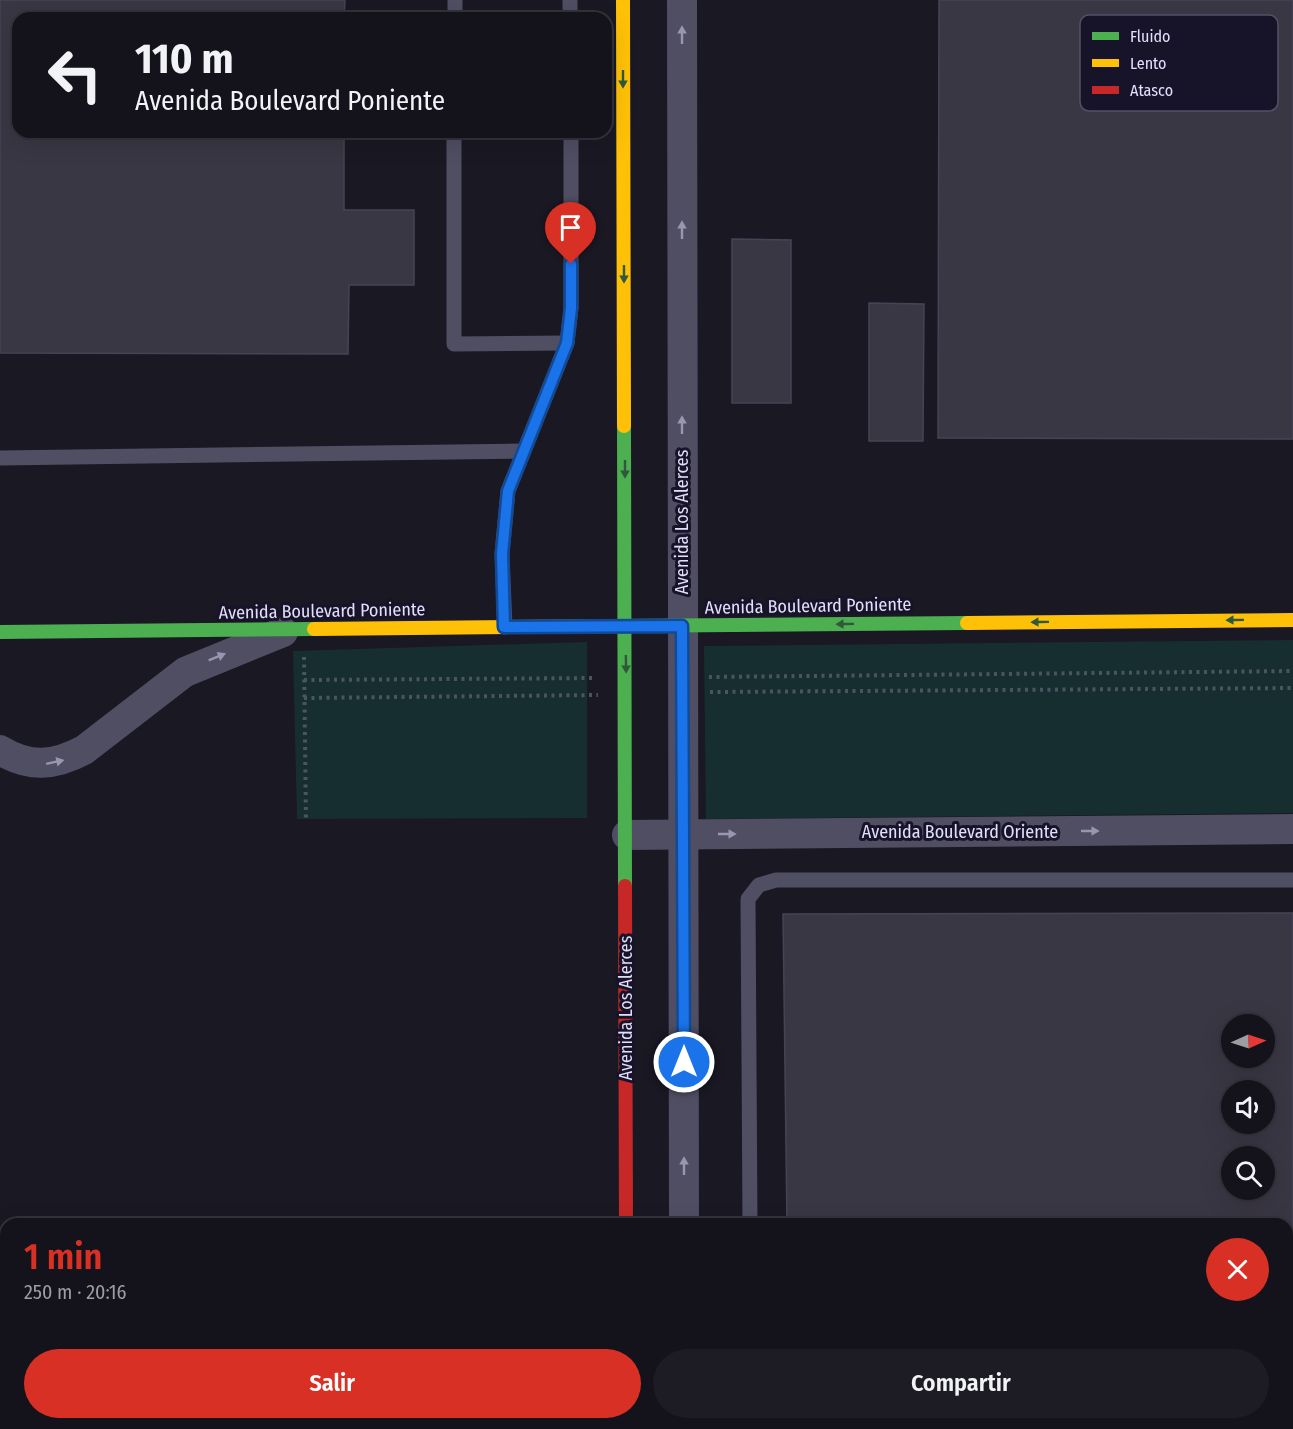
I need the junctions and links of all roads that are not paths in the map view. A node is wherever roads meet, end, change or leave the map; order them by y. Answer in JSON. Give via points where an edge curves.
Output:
{"nodes":[{"id":1,"x":623,"y":0,"type":"edge"},
{"id":2,"x":681,"y":0,"type":"edge"},
{"id":3,"x":454,"y":138,"type":"edge"},
{"id":4,"x":571,"y":138,"type":"edge"},
{"id":5,"x":567,"y":343,"type":"junction"},
{"id":6,"x":524,"y":451,"type":"junction"},
{"id":7,"x":0,"y":458,"type":"edge"},
{"id":8,"x":1293,"y":620,"type":"edge"},
{"id":9,"x":625,"y":626,"type":"junction"},
{"id":10,"x":682,"y":626,"type":"junction"},
{"id":11,"x":504,"y":627,"type":"junction"},
{"id":12,"x":297,"y":629,"type":"junction"},
{"id":13,"x":1,"y":634,"type":"edge"},
{"id":14,"x":0,"y":750,"type":"edge"},
{"id":15,"x":1293,"y":829,"type":"edge"},
{"id":16,"x":684,"y":834,"type":"junction"},
{"id":17,"x":627,"y":835,"type":"junction"},
{"id":18,"x":1293,"y":880,"type":"edge"},
{"id":19,"x":626,"y":1218,"type":"edge"},
{"id":20,"x":684,"y":1218,"type":"edge"},
{"id":21,"x":750,"y":1218,"type":"edge"}],
"edges":[{"from":1,"to":9,"type":"street","name":"Avenida Los Alerces","one_way":true},
{"from":10,"to":2,"type":"street","name":"Avenida Los Alerces","one_way":true},
{"from":3,"to":5,"type":"lane","via":[[454,344]]},
{"from":4,"to":5,"type":"lane","via":[[571,308]]},
{"from":5,"to":6,"type":"lane"},
{"from":6,"to":7,"type":"lane"},
{"from":6,"to":11,"type":"lane","via":[[508,491],[502,554]]},
{"from":8,"to":10,"type":"street","name":"Avenida Boulevard Poniente","one_way":true},
{"from":9,"to":10,"type":"street","name":"Avenida Boulevard Poniente"},
{"from":9,"to":11,"type":"street","name":"Avenida Boulevard Poniente"},
{"from":9,"to":17,"type":"street","name":"Avenida Los Alerces","one_way":true},
{"from":10,"to":16,"type":"street","name":"Avenida Los Alerces"},
{"from":11,"to":12,"type":"street","name":"Avenida Boulevard Poniente"},
{"from":12,"to":13,"type":"street","name":"Avenida Boulevard Poniente"},
{"from":14,"to":12,"type":"street","one_way":true,"via":[[25,763],[50,764],[67,759],[185,672]]},
{"from":16,"to":15,"type":"street","name":"Avenida Boulevard Oriente","one_way":true},
{"from":16,"to":17,"type":"street","name":"Avenida Boulevard Oriente"},
{"from":20,"to":16,"type":"street","name":"Avenida Los Alerces","one_way":true},
{"from":17,"to":19,"type":"street","name":"Avenida Los Alerces"},
{"from":18,"to":21,"type":"lane","via":[[776,880],[759,885],[748,899]]}]}
